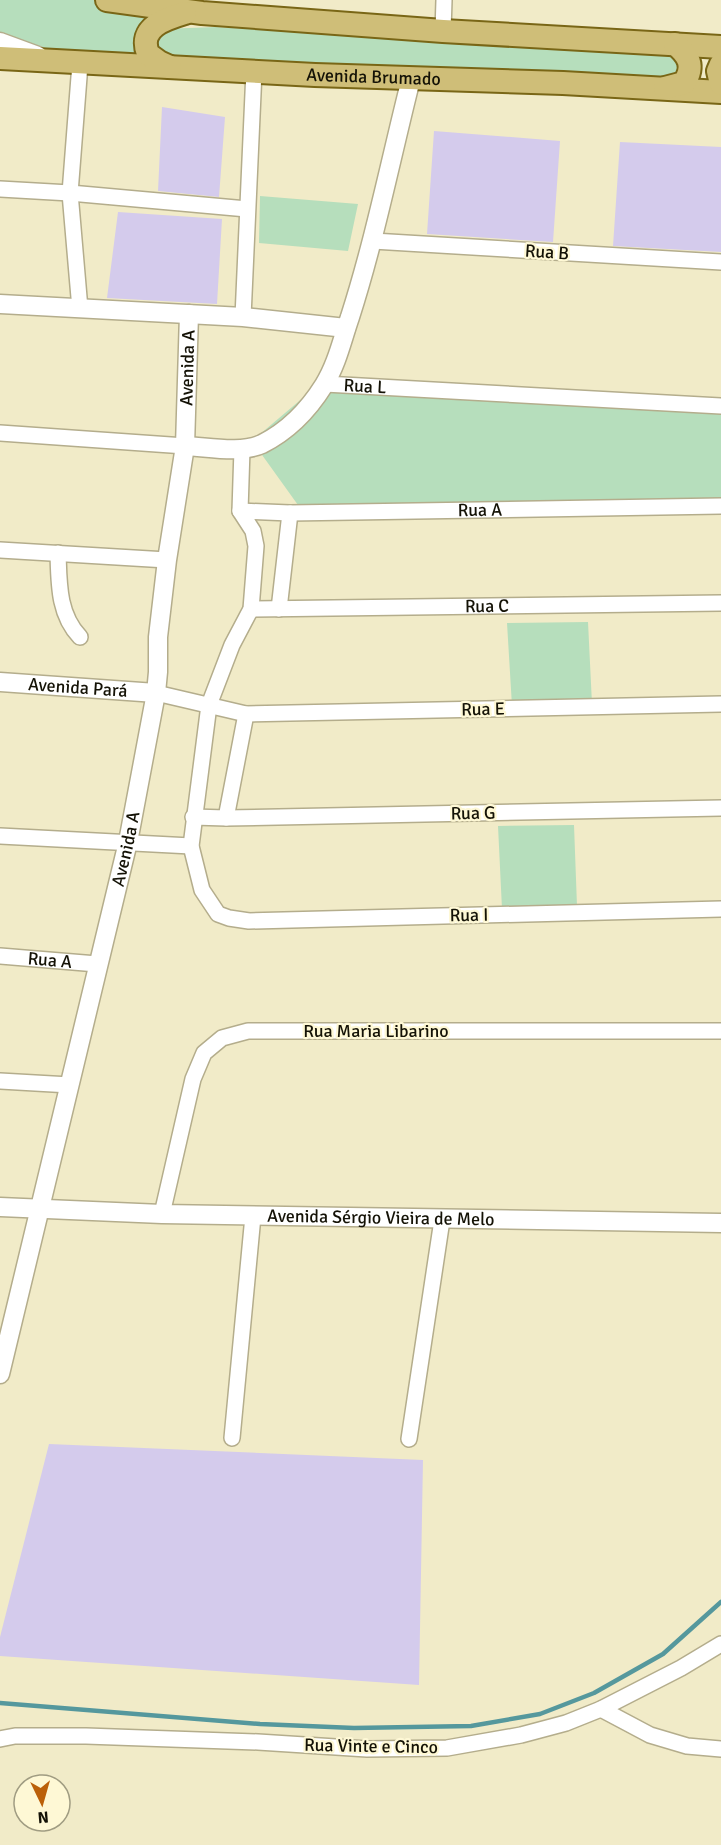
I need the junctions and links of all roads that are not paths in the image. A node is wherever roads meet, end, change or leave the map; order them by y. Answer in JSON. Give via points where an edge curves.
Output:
{"nodes":[{"id":1,"x":107,"y":0,"type":"edge"},
{"id":2,"x":444,"y":0,"type":"edge"},
{"id":3,"x":198,"y":8,"type":"edge"},
{"id":4,"x":443,"y":31,"type":"junction"},
{"id":5,"x":0,"y":42,"type":"edge"},
{"id":6,"x":675,"y":44,"type":"junction"},
{"id":7,"x":721,"y":47,"type":"edge"},
{"id":8,"x":0,"y":58,"type":"edge"},
{"id":9,"x":51,"y":62,"type":"junction"},
{"id":10,"x":80,"y":64,"type":"junction"},
{"id":11,"x":721,"y":64,"type":"edge"},
{"id":12,"x":170,"y":67,"type":"junction"},
{"id":13,"x":254,"y":71,"type":"junction"},
{"id":14,"x":411,"y":79,"type":"junction"},
{"id":15,"x":721,"y":84,"type":"edge"},
{"id":16,"x":664,"y":88,"type":"junction"},
{"id":17,"x":721,"y":92,"type":"edge"},
{"id":18,"x":0,"y":189,"type":"edge"},
{"id":19,"x":70,"y":193,"type":"junction"},
{"id":20,"x":247,"y":209,"type":"junction"},
{"id":21,"x":372,"y":241,"type":"junction"},
{"id":22,"x":721,"y":262,"type":"edge"},
{"id":23,"x":0,"y":304,"type":"edge"},
{"id":24,"x":80,"y":309,"type":"junction"},
{"id":25,"x":189,"y":314,"type":"junction"},
{"id":26,"x":243,"y":317,"type":"junction"},
{"id":27,"x":346,"y":328,"type":"junction"},
{"id":28,"x":325,"y":384,"type":"junction"},
{"id":29,"x":721,"y":406,"type":"edge"},
{"id":30,"x":0,"y":433,"type":"edge"},
{"id":31,"x":186,"y":446,"type":"junction"},
{"id":32,"x":242,"y":449,"type":"junction"},
{"id":33,"x":721,"y":506,"type":"edge"},
{"id":34,"x":240,"y":511,"type":"junction"},
{"id":35,"x":290,"y":513,"type":"junction"},
{"id":36,"x":0,"y":550,"type":"edge"},
{"id":37,"x":57,"y":554,"type":"junction"},
{"id":38,"x":167,"y":560,"type":"junction"},
{"id":39,"x":721,"y":603,"type":"edge"},
{"id":40,"x":251,"y":609,"type":"junction"},
{"id":41,"x":279,"y":609,"type":"junction"},
{"id":42,"x":80,"y":637,"type":"dead end"},
{"id":43,"x":0,"y":682,"type":"edge"},
{"id":44,"x":156,"y":693,"type":"junction"},
{"id":45,"x":721,"y":704,"type":"edge"},
{"id":46,"x":209,"y":705,"type":"junction"},
{"id":47,"x":246,"y":714,"type":"junction"},
{"id":48,"x":721,"y":808,"type":"edge"},
{"id":49,"x":193,"y":817,"type":"junction"},
{"id":50,"x":226,"y":818,"type":"junction"},
{"id":51,"x":0,"y":836,"type":"edge"},
{"id":52,"x":128,"y":842,"type":"junction"},
{"id":53,"x":190,"y":846,"type":"junction"},
{"id":54,"x":721,"y":909,"type":"edge"},
{"id":55,"x":0,"y":956,"type":"edge"},
{"id":56,"x":97,"y":964,"type":"junction"},
{"id":57,"x":721,"y":1031,"type":"edge"},
{"id":58,"x":0,"y":1081,"type":"edge"},
{"id":59,"x":70,"y":1085,"type":"junction"},
{"id":60,"x":0,"y":1207,"type":"edge"},
{"id":61,"x":39,"y":1209,"type":"junction"},
{"id":62,"x":162,"y":1214,"type":"junction"},
{"id":63,"x":254,"y":1216,"type":"junction"},
{"id":64,"x":442,"y":1220,"type":"junction"},
{"id":65,"x":721,"y":1223,"type":"edge"},
{"id":66,"x":5,"y":1333,"type":"edge"},
{"id":67,"x":0,"y":1374,"type":"edge"},
{"id":68,"x":232,"y":1438,"type":"dead end"},
{"id":69,"x":410,"y":1439,"type":"dead end"},
{"id":70,"x":721,"y":1644,"type":"edge"},
{"id":71,"x":601,"y":1709,"type":"junction"},
{"id":72,"x":0,"y":1739,"type":"edge"},
{"id":73,"x":721,"y":1749,"type":"edge"}],
"edges":[{"from":1,"to":3,"type":"main road"},
{"from":2,"to":4,"type":"street"},
{"from":3,"to":4,"type":"main road"},
{"from":3,"to":12,"type":"main road","via":[[149,30],[148,54]]},
{"from":4,"to":6,"type":"main road"},
{"from":5,"to":9,"type":"street"},
{"from":6,"to":7,"type":"main road"},
{"from":6,"to":16,"type":"main road","via":[[690,62],[688,76],[681,85]]},
{"from":8,"to":9,"type":"main road","name":"Avenida Brumado"},
{"from":9,"to":10,"type":"main road","name":"Avenida Brumado"},
{"from":10,"to":12,"type":"main road","name":"Avenida Brumado"},
{"from":10,"to":19,"type":"street"},
{"from":11,"to":15,"type":"main road"},
{"from":12,"to":13,"type":"main road","name":"Avenida Brumado"},
{"from":13,"to":14,"type":"main road","name":"Avenida Brumado"},
{"from":13,"to":20,"type":"street"},
{"from":14,"to":16,"type":"main road","name":"Avenida Brumado"},
{"from":14,"to":21,"type":"street","name":"Rua L"},
{"from":16,"to":17,"type":"main road","name":"Avenida Brumado"},
{"from":18,"to":19,"type":"street"},
{"from":19,"to":20,"type":"street"},
{"from":19,"to":24,"type":"street"},
{"from":20,"to":26,"type":"street"},
{"from":21,"to":22,"type":"street","name":"Rua B"},
{"from":21,"to":27,"type":"street","name":"Rua L"},
{"from":23,"to":24,"type":"street"},
{"from":24,"to":25,"type":"street"},
{"from":25,"to":26,"type":"street"},
{"from":25,"to":31,"type":"street","name":"Avenida A"},
{"from":26,"to":27,"type":"street"},
{"from":27,"to":28,"type":"street","name":"Rua L"},
{"from":28,"to":29,"type":"street","name":"Rua L"},
{"from":28,"to":32,"type":"street","via":[[294,422],[261,445]]},
{"from":30,"to":31,"type":"street"},
{"from":31,"to":32,"type":"street"},
{"from":31,"to":38,"type":"street","name":"Avenida A"},
{"from":32,"to":34,"type":"street"},
{"from":33,"to":35,"type":"street","name":"Rua A"},
{"from":34,"to":35,"type":"street","name":"Rua A"},
{"from":34,"to":40,"type":"street","via":[[253,531],[256,546]]},
{"from":35,"to":41,"type":"street"},
{"from":36,"to":37,"type":"street"},
{"from":37,"to":38,"type":"street"},
{"from":37,"to":42,"type":"street","via":[[66,618]]},
{"from":38,"to":44,"type":"street","name":"Avenida A"},
{"from":39,"to":41,"type":"street","name":"Rua C"},
{"from":40,"to":41,"type":"street","name":"Rua C"},
{"from":40,"to":46,"type":"street","via":[[231,645]]},
{"from":43,"to":44,"type":"street","name":"Avenida Pará"},
{"from":44,"to":46,"type":"street","name":"Rua E"},
{"from":44,"to":52,"type":"street","name":"Avenida A"},
{"from":45,"to":47,"type":"street","name":"Rua E"},
{"from":46,"to":47,"type":"street","name":"Rua E"},
{"from":46,"to":49,"type":"street"},
{"from":47,"to":50,"type":"street"},
{"from":48,"to":50,"type":"street","name":"Rua G"},
{"from":49,"to":50,"type":"street","name":"Rua G"},
{"from":49,"to":53,"type":"street"},
{"from":51,"to":52,"type":"street"},
{"from":52,"to":53,"type":"street"},
{"from":52,"to":56,"type":"street","name":"Avenida A"},
{"from":53,"to":54,"type":"street","name":"Rua I","via":[[202,890],[218,914],[249,921]]},
{"from":55,"to":56,"type":"street","name":"Rua A"},
{"from":56,"to":59,"type":"street","name":"Avenida A"},
{"from":57,"to":62,"type":"street","name":"Rua Maria Libarino","via":[[248,1031],[222,1038],[204,1053],[193,1078]]},
{"from":58,"to":59,"type":"street"},
{"from":59,"to":61,"type":"street","name":"Avenida A"},
{"from":60,"to":61,"type":"street"},
{"from":61,"to":62,"type":"street","name":"Avenida Sérgio Vieira de Melo"},
{"from":61,"to":66,"type":"street","name":"Avenida A"},
{"from":62,"to":63,"type":"street","name":"Avenida Sérgio Vieira de Melo"},
{"from":63,"to":64,"type":"street","name":"Avenida Sérgio Vieira de Melo"},
{"from":63,"to":68,"type":"street"},
{"from":64,"to":65,"type":"street","name":"Avenida Sérgio Vieira de Melo"},
{"from":64,"to":69,"type":"street"},
{"from":66,"to":67,"type":"street","name":"Avenida A"},
{"from":70,"to":71,"type":"street","name":"Rua Vinte e Cinco"},
{"from":71,"to":72,"type":"street","name":"Rua Vinte e Cinco","via":[[521,1735],[447,1748],[367,1749],[86,1736]]},
{"from":71,"to":73,"type":"street","via":[[650,1735],[687,1746]]}]}
